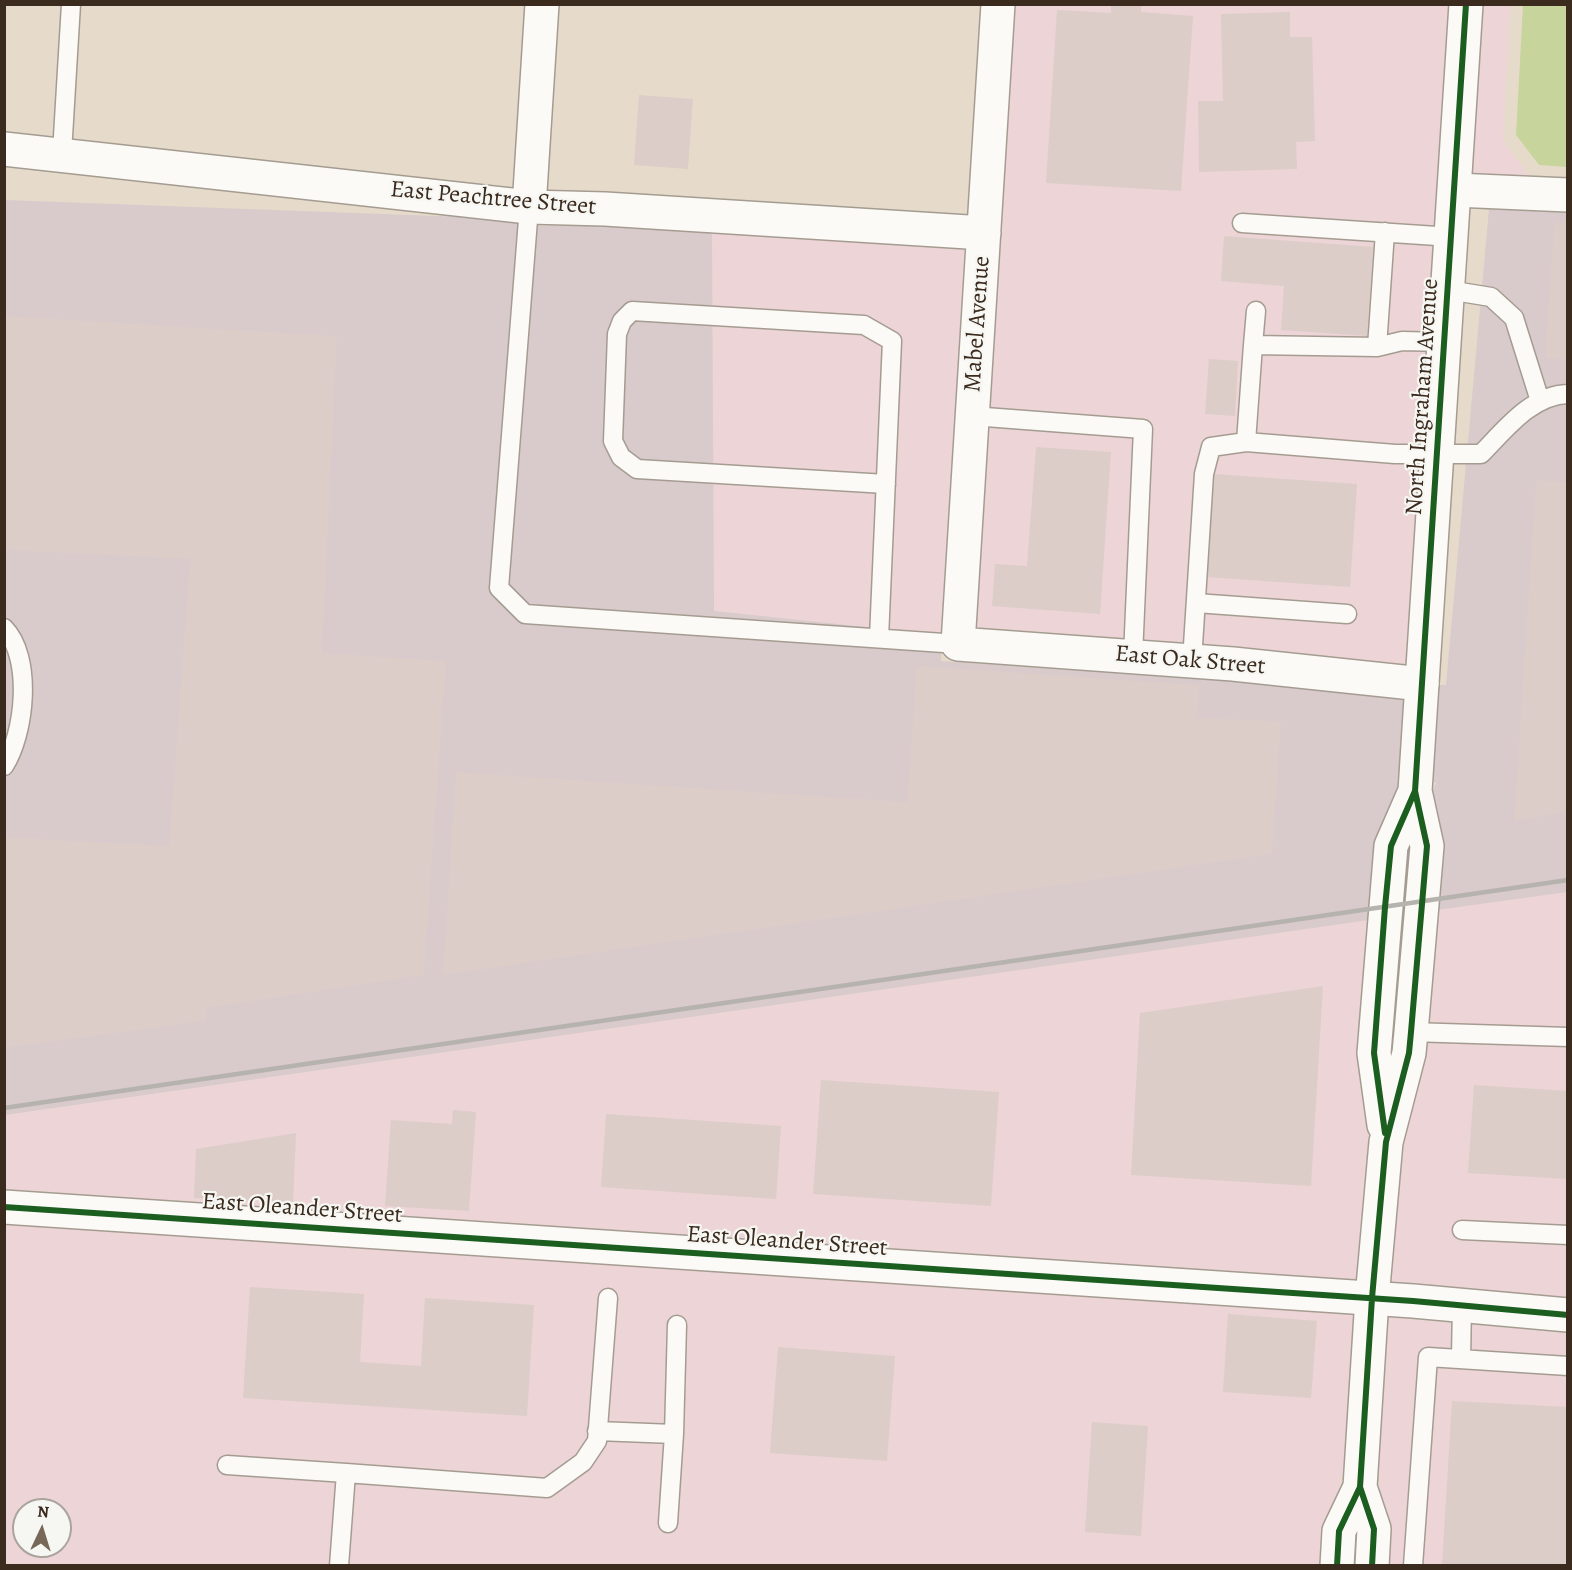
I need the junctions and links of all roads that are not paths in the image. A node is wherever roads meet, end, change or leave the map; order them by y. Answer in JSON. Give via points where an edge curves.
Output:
{"nodes":[{"id":1,"x":71,"y":4,"type":"edge"},
{"id":2,"x":542,"y":4,"type":"edge"},
{"id":3,"x":998,"y":4,"type":"edge"},
{"id":4,"x":1466,"y":4,"type":"edge"},
{"id":5,"x":4,"y":149,"type":"edge"},
{"id":6,"x":62,"y":153,"type":"junction"},
{"id":7,"x":1455,"y":190,"type":"junction"},
{"id":8,"x":1568,"y":195,"type":"edge"},
{"id":9,"x":529,"y":207,"type":"junction"},
{"id":10,"x":1242,"y":223,"type":"dead end"},
{"id":11,"x":1385,"y":232,"type":"junction"},
{"id":12,"x":984,"y":233,"type":"junction"},
{"id":13,"x":1452,"y":237,"type":"junction"},
{"id":14,"x":1448,"y":290,"type":"junction"},
{"id":15,"x":1256,"y":311,"type":"dead end"},
{"id":16,"x":1444,"y":342,"type":"junction"},
{"id":17,"x":1253,"y":345,"type":"junction"},
{"id":18,"x":1377,"y":347,"type":"junction"},
{"id":19,"x":1568,"y":394,"type":"edge"},
{"id":20,"x":1540,"y":401,"type":"junction"},
{"id":21,"x":972,"y":416,"type":"junction"},
{"id":22,"x":1246,"y":442,"type":"junction"},
{"id":23,"x":1437,"y":454,"type":"junction"},
{"id":24,"x":886,"y":484,"type":"junction"},
{"id":25,"x":1196,"y":603,"type":"junction"},
{"id":26,"x":1347,"y":614,"type":"dead end"},
{"id":27,"x":4,"y":628,"type":"edge"},
{"id":28,"x":879,"y":638,"type":"junction"},
{"id":29,"x":958,"y":644,"type":"junction"},
{"id":30,"x":1133,"y":656,"type":"junction"},
{"id":31,"x":1192,"y":661,"type":"junction"},
{"id":32,"x":1422,"y":684,"type":"junction"},
{"id":33,"x":4,"y":766,"type":"edge"},
{"id":34,"x":1415,"y":791,"type":"junction"},
{"id":35,"x":1411,"y":1032,"type":"junction"},
{"id":36,"x":1568,"y":1037,"type":"edge"},
{"id":37,"x":1386,"y":1142,"type":"junction"},
{"id":38,"x":4,"y":1207,"type":"edge"},
{"id":39,"x":1462,"y":1230,"type":"dead end"},
{"id":40,"x":1568,"y":1235,"type":"edge"},
{"id":41,"x":608,"y":1298,"type":"dead end"},
{"id":42,"x":1372,"y":1298,"type":"junction"},
{"id":43,"x":1462,"y":1304,"type":"junction"},
{"id":44,"x":1568,"y":1315,"type":"edge"},
{"id":45,"x":677,"y":1325,"type":"dead end"},
{"id":46,"x":1461,"y":1359,"type":"junction"},
{"id":47,"x":1568,"y":1366,"type":"edge"},
{"id":48,"x":597,"y":1431,"type":"junction"},
{"id":49,"x":674,"y":1434,"type":"junction"},
{"id":50,"x":227,"y":1465,"type":"dead end"},
{"id":51,"x":346,"y":1473,"type":"junction"},
{"id":52,"x":1360,"y":1487,"type":"junction"},
{"id":53,"x":668,"y":1523,"type":"dead end"},
{"id":54,"x":339,"y":1566,"type":"edge"},
{"id":55,"x":1337,"y":1566,"type":"edge"},
{"id":56,"x":1372,"y":1566,"type":"edge"},
{"id":57,"x":1413,"y":1566,"type":"edge"}],
"edges":[{"from":1,"to":6,"type":"lane"},
{"from":2,"to":9,"type":"street"},
{"from":3,"to":12,"type":"street","name":"Mabel Avenue"},
{"from":4,"to":7,"type":"street","name":"North Ingraham Avenue"},
{"from":5,"to":6,"type":"street","name":"East Peachtree Street"},
{"from":6,"to":9,"type":"street","name":"East Peachtree Street"},
{"from":7,"to":8,"type":"street"},
{"from":7,"to":13,"type":"street","name":"North Ingraham Avenue"},
{"from":9,"to":12,"type":"street","name":"East Peachtree Street","via":[[605,208]]},
{"from":9,"to":28,"type":"lane","via":[[499,588],[525,614]]},
{"from":10,"to":11,"type":"lane"},
{"from":11,"to":13,"type":"lane"},
{"from":11,"to":18,"type":"lane"},
{"from":12,"to":21,"type":"street","name":"Mabel Avenue"},
{"from":13,"to":14,"type":"street","name":"North Ingraham Avenue"},
{"from":14,"to":16,"type":"street","name":"North Ingraham Avenue"},
{"from":14,"to":20,"type":"lane","via":[[1491,297],[1514,318]]},
{"from":15,"to":17,"type":"lane"},
{"from":16,"to":18,"type":"lane","via":[[1402,341]]},
{"from":16,"to":23,"type":"street","name":"North Ingraham Avenue"},
{"from":17,"to":18,"type":"lane"},
{"from":17,"to":22,"type":"lane"},
{"from":19,"to":20,"type":"lane","via":[[1551,394]]},
{"from":20,"to":23,"type":"lane","via":[[1524,411],[1481,454]]},
{"from":21,"to":29,"type":"street","name":"Mabel Avenue"},
{"from":21,"to":30,"type":"lane","via":[[1143,429]]},
{"from":22,"to":23,"type":"lane"},
{"from":22,"to":25,"type":"lane","via":[[1211,447],[1204,474]]},
{"from":23,"to":32,"type":"street","name":"North Ingraham Avenue"},
{"from":24,"to":24,"type":"lane","via":[[892,341],[864,325],[632,311],[622,321],[617,334],[613,441],[621,457],[637,469]]},
{"from":24,"to":28,"type":"lane"},
{"from":25,"to":26,"type":"lane"},
{"from":25,"to":31,"type":"lane"},
{"from":27,"to":33,"type":"lane","via":[[24,672],[19,734]]},
{"from":28,"to":29,"type":"lane"},
{"from":29,"to":30,"type":"street","name":"East Oak Street"},
{"from":30,"to":31,"type":"street","name":"East Oak Street"},
{"from":31,"to":32,"type":"street","name":"East Oak Street"},
{"from":32,"to":34,"type":"street","name":"North Ingraham Avenue"},
{"from":34,"to":35,"type":"street","name":"North Ingraham Avenue","via":[[1427,846]]},
{"from":34,"to":37,"type":"street","name":"North Ingraham Avenue","via":[[1391,846],[1385,907],[1374,1053]]},
{"from":35,"to":36,"type":"lane"},
{"from":35,"to":37,"type":"street","name":"North Ingraham Avenue","via":[[1410,1053]]},
{"from":37,"to":42,"type":"street","name":"North Ingraham Avenue"},
{"from":38,"to":42,"type":"street","name":"East Oleander Street"},
{"from":39,"to":40,"type":"lane"},
{"from":41,"to":48,"type":"lane"},
{"from":42,"to":43,"type":"street","name":"East Oleander Street"},
{"from":42,"to":52,"type":"street","name":"North Ingraham Avenue"},
{"from":43,"to":44,"type":"street","name":"East Oleander Street"},
{"from":43,"to":46,"type":"lane"},
{"from":45,"to":49,"type":"lane"},
{"from":46,"to":47,"type":"lane"},
{"from":46,"to":57,"type":"lane","via":[[1428,1357]]},
{"from":48,"to":49,"type":"lane"},
{"from":48,"to":51,"type":"lane","via":[[597,1441],[583,1462],[546,1488]]},
{"from":49,"to":53,"type":"lane"},
{"from":50,"to":51,"type":"lane"},
{"from":51,"to":54,"type":"lane"},
{"from":52,"to":55,"type":"street","name":"North Ingraham Avenue","via":[[1339,1531]]},
{"from":52,"to":56,"type":"street","name":"North Ingraham Avenue","via":[[1374,1529]]}]}
